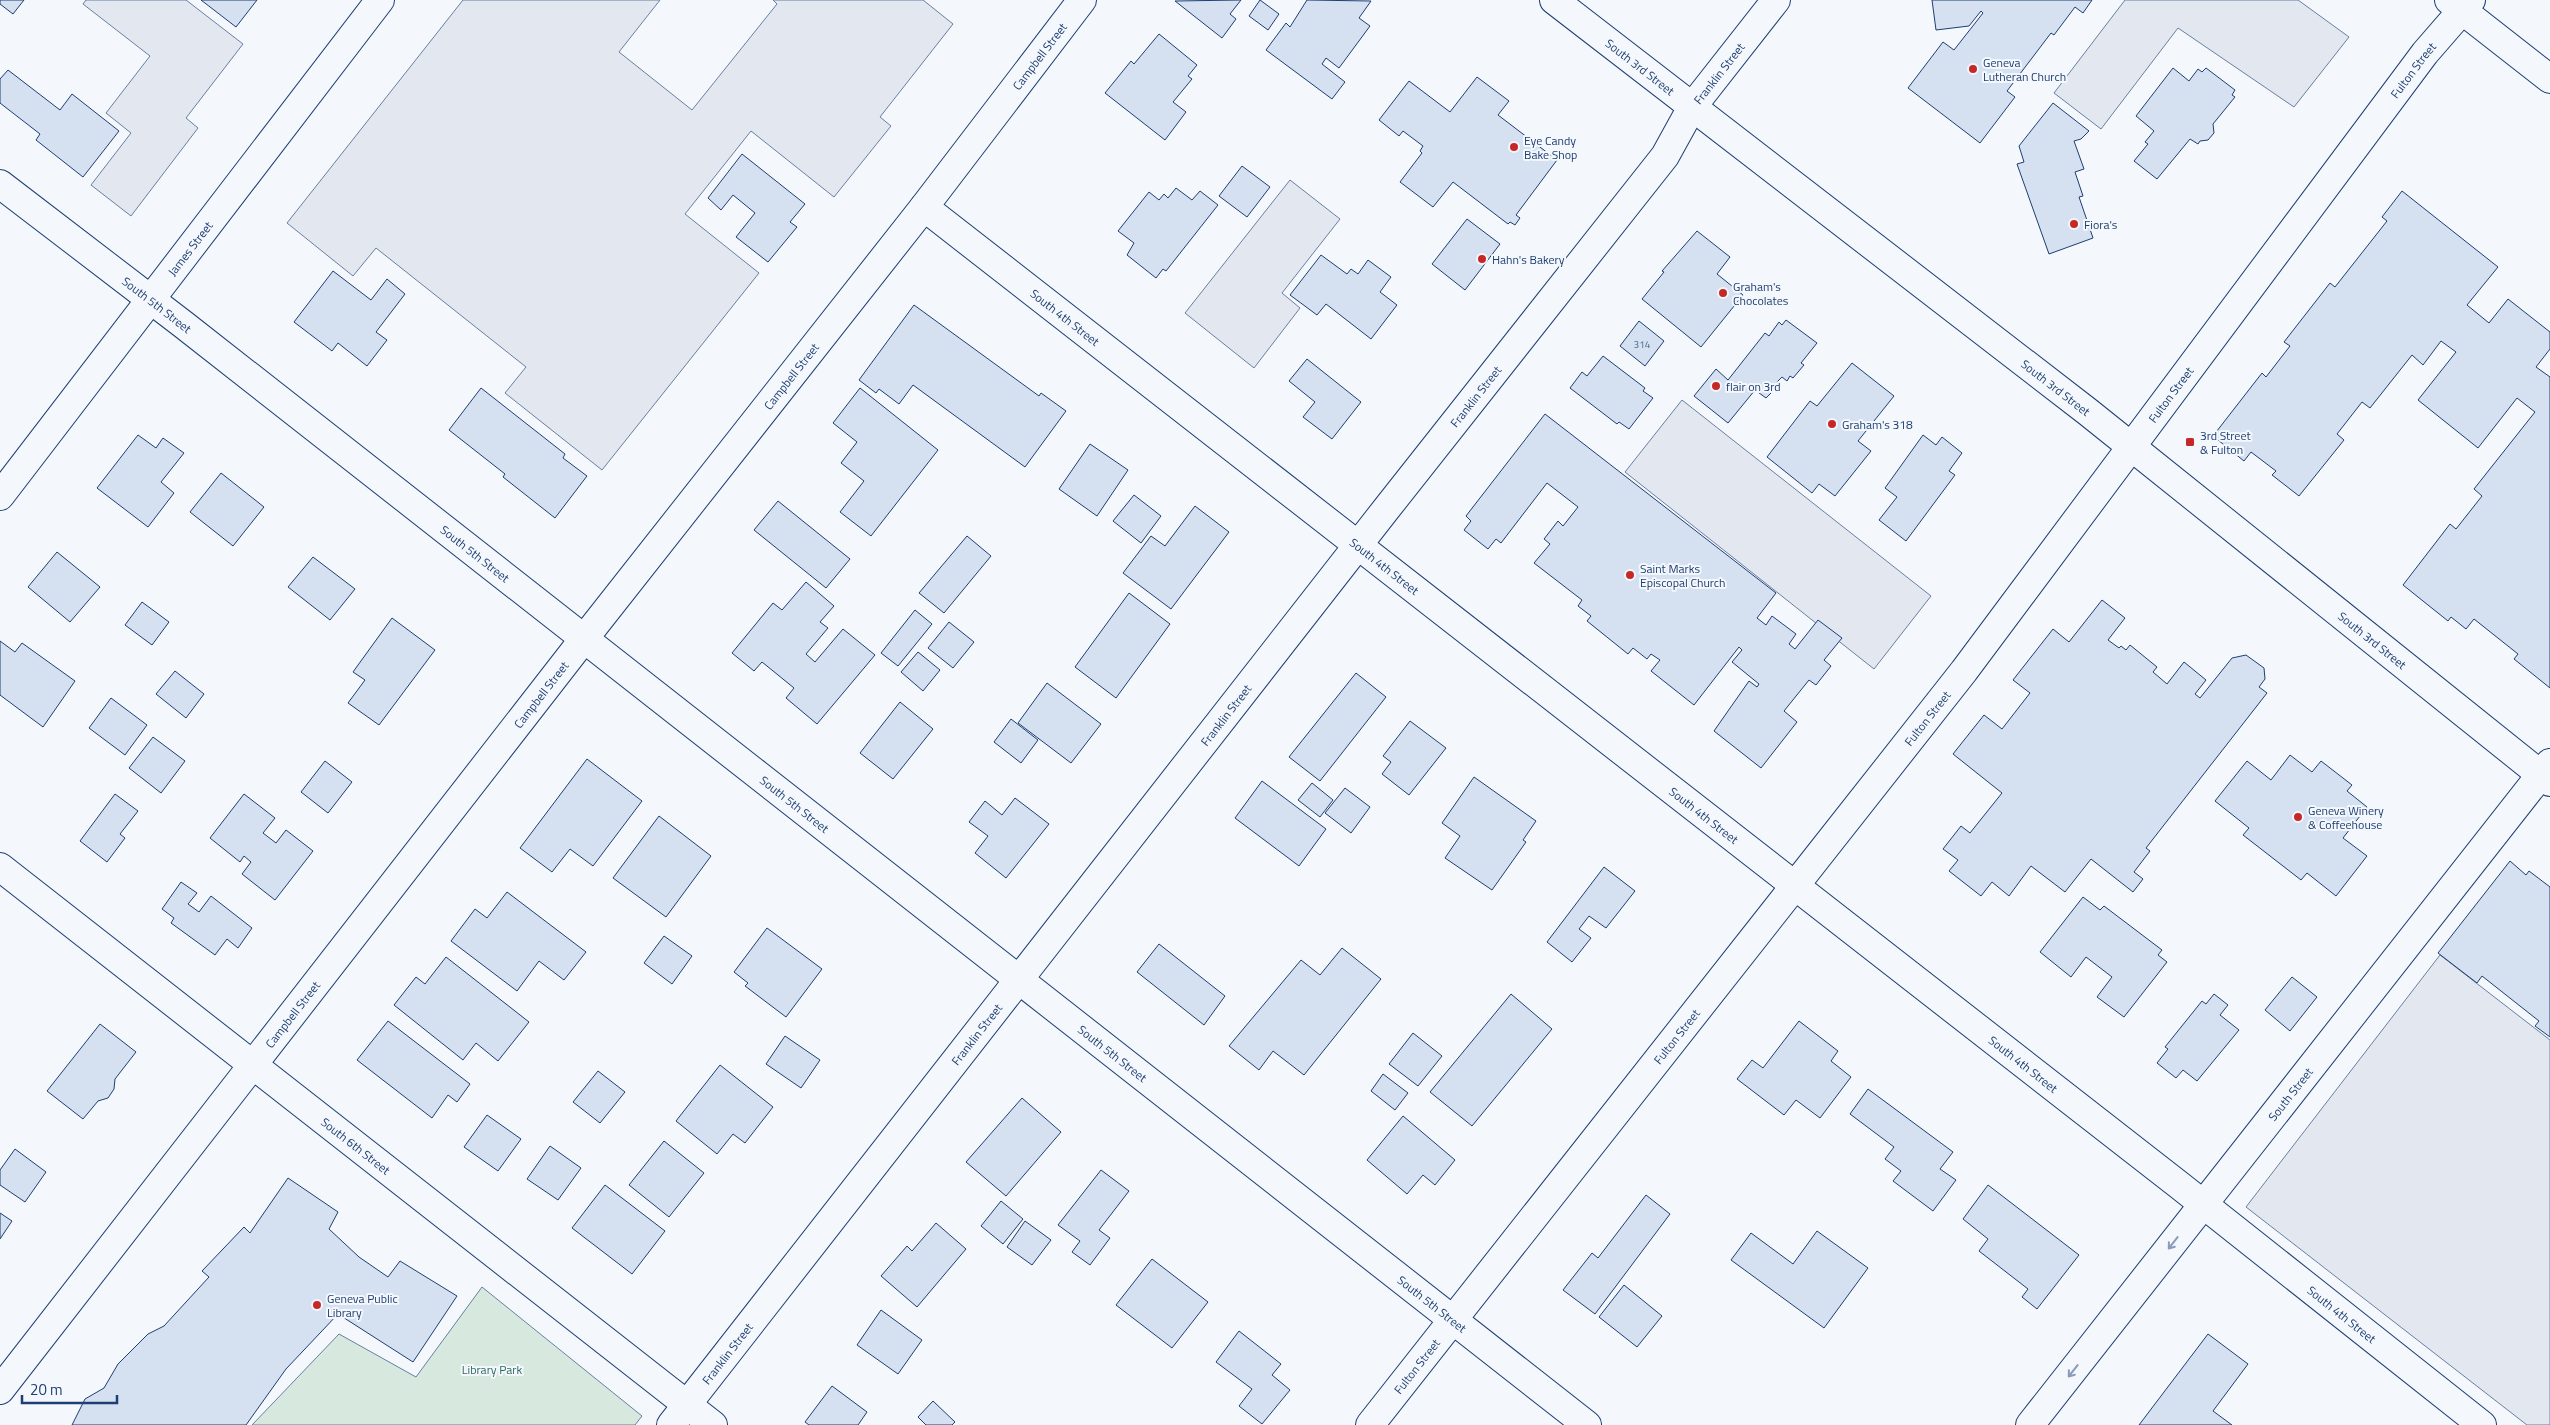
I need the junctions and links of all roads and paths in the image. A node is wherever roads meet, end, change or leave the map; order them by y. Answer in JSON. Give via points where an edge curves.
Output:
{"nodes":[{"id":1,"x":380,"y":0,"type":"edge"},
{"id":2,"x":1082,"y":0,"type":"edge"},
{"id":3,"x":1554,"y":0,"type":"edge"},
{"id":4,"x":1776,"y":0,"type":"edge"},
{"id":5,"x":2461,"y":3,"type":"edge"},
{"id":6,"x":2550,"y":79,"type":"edge"},
{"id":7,"x":1692,"y":108,"type":"junction"},
{"id":8,"x":0,"y":184,"type":"edge"},
{"id":9,"x":924,"y":207,"type":"junction"},
{"id":10,"x":152,"y":300,"type":"junction"},
{"id":11,"x":2131,"y":448,"type":"junction"},
{"id":12,"x":0,"y":496,"type":"edge"},
{"id":13,"x":1357,"y":546,"type":"junction"},
{"id":14,"x":583,"y":640,"type":"junction"},
{"id":15,"x":2547,"y":773,"type":"edge"},
{"id":16,"x":0,"y":867,"type":"edge"},
{"id":17,"x":1794,"y":887,"type":"junction"},
{"id":18,"x":1017,"y":980,"type":"junction"},
{"id":19,"x":252,"y":1065,"type":"junction"},
{"id":20,"x":2203,"y":1204,"type":"junction"},
{"id":21,"x":1452,"y":1320,"type":"junction"},
{"id":22,"x":0,"y":1390,"type":"edge"},
{"id":23,"x":679,"y":1415,"type":"edge"},
{"id":24,"x":713,"y":1425,"type":"edge"},
{"id":25,"x":1370,"y":1425,"type":"edge"},
{"id":26,"x":1587,"y":1425,"type":"edge"},
{"id":27,"x":2030,"y":1425,"type":"edge"},
{"id":28,"x":2482,"y":1425,"type":"edge"}],
"edges":[{"from":1,"to":10,"type":"street","name":"James Street"},
{"from":2,"to":9,"type":"street","name":"Campbell Street"},
{"from":3,"to":7,"type":"street","name":"South 3rd Street"},
{"from":4,"to":7,"type":"street","name":"Franklin Street"},
{"from":5,"to":6,"type":"street"},
{"from":5,"to":11,"type":"street","name":"Fulton Street"},
{"from":7,"to":11,"type":"street","name":"South 3rd Street"},
{"from":7,"to":13,"type":"street","name":"Franklin Street","via":[[1665,156]]},
{"from":8,"to":10,"type":"street","name":"South 5th Street"},
{"from":9,"to":13,"type":"street","name":"South 4th Street"},
{"from":9,"to":14,"type":"street","name":"Campbell Street"},
{"from":10,"to":12,"type":"street","name":"James Street"},
{"from":10,"to":14,"type":"street","name":"South 5th Street"},
{"from":11,"to":15,"type":"street","name":"South 3rd Street"},
{"from":11,"to":17,"type":"street","name":"Fulton Street","via":[[1964,671]]},
{"from":13,"to":17,"type":"street","name":"South 4th Street"},
{"from":13,"to":18,"type":"street","name":"Franklin Street"},
{"from":14,"to":18,"type":"street","name":"South 5th Street"},
{"from":14,"to":19,"type":"street","name":"Campbell Street"},
{"from":15,"to":20,"type":"street","name":"South Street"},
{"from":16,"to":19,"type":"street","name":"South 6th Street"},
{"from":17,"to":20,"type":"street","name":"South 4th Street"},
{"from":17,"to":21,"type":"street","name":"Fulton Street"},
{"from":18,"to":21,"type":"street","name":"South 5th Street"},
{"from":18,"to":23,"type":"street","name":"Franklin Street"},
{"from":19,"to":22,"type":"street","name":"Campbell Street"},
{"from":19,"to":23,"type":"street","name":"South 6th Street"},
{"from":20,"to":27,"type":"street","name":"South Street","one_way":true},
{"from":20,"to":28,"type":"street","name":"South 4th Street"},
{"from":21,"to":25,"type":"street","name":"Fulton Street"},
{"from":21,"to":26,"type":"street","name":"South 5th Street"},
{"from":23,"to":24,"type":"street","name":"South 6th Street"}]}
